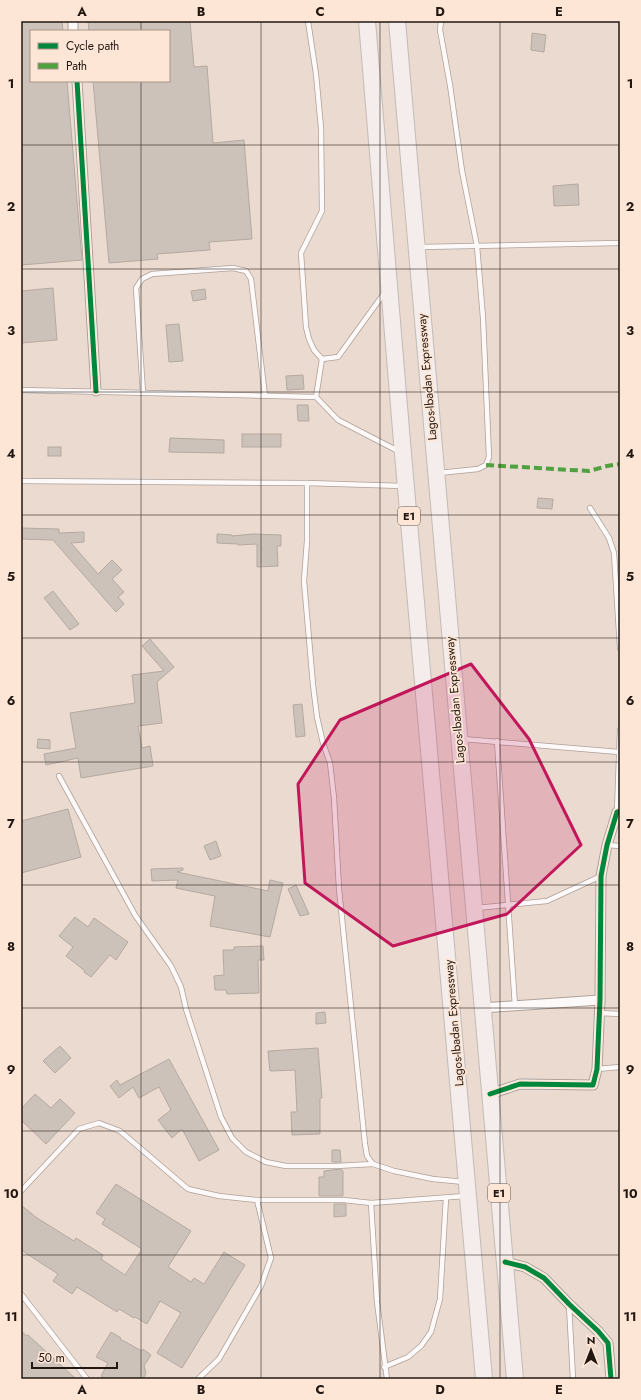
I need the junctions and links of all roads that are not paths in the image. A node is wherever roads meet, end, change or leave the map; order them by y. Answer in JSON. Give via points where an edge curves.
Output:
{"nodes":[{"id":1,"x":308,"y":21,"type":"edge"},
{"id":2,"x":367,"y":21,"type":"edge"},
{"id":3,"x":397,"y":21,"type":"edge"},
{"id":4,"x":441,"y":21,"type":"edge"},
{"id":5,"x":77,"y":82,"type":"edge"},
{"id":6,"x":620,"y":243,"type":"edge"},
{"id":7,"x":477,"y":246,"type":"junction"},
{"id":8,"x":416,"y":247,"type":"junction"},
{"id":9,"x":389,"y":287,"type":"junction"},
{"id":10,"x":322,"y":359,"type":"junction"},
{"id":11,"x":21,"y":390,"type":"edge"},
{"id":12,"x":96,"y":391,"type":"junction"},
{"id":13,"x":142,"y":393,"type":"junction"},
{"id":14,"x":265,"y":396,"type":"junction"},
{"id":15,"x":316,"y":397,"type":"junction"},
{"id":16,"x":403,"y":454,"type":"junction"},
{"id":17,"x":436,"y":474,"type":"junction"},
{"id":18,"x":21,"y":481,"type":"edge"},
{"id":19,"x":307,"y":483,"type":"junction"},
{"id":20,"x":406,"y":486,"type":"junction"},
{"id":21,"x":590,"y":508,"type":"dead end"},
{"id":22,"x":620,"y":648,"type":"edge"},
{"id":23,"x":620,"y":730,"type":"edge"},
{"id":24,"x":459,"y":738,"type":"junction"},
{"id":25,"x":497,"y":741,"type":"junction"},
{"id":26,"x":619,"y":752,"type":"junction"},
{"id":27,"x":619,"y":770,"type":"edge"},
{"id":28,"x":59,"y":776,"type":"dead end"},
{"id":29,"x":619,"y":811,"type":"edge"},
{"id":30,"x":607,"y":845,"type":"junction"},
{"id":31,"x":620,"y":846,"type":"edge"},
{"id":32,"x":601,"y":876,"type":"junction"},
{"id":33,"x":508,"y":905,"type":"junction"},
{"id":34,"x":473,"y":908,"type":"junction"},
{"id":35,"x":600,"y":1000,"type":"junction"},
{"id":36,"x":515,"y":1006,"type":"junction"},
{"id":37,"x":482,"y":1008,"type":"junction"},
{"id":38,"x":599,"y":1013,"type":"junction"},
{"id":39,"x":620,"y":1014,"type":"edge"},
{"id":40,"x":620,"y":1067,"type":"edge"},
{"id":41,"x":597,"y":1069,"type":"junction"},
{"id":42,"x":490,"y":1094,"type":"junction"},
{"id":43,"x":373,"y":1164,"type":"junction"},
{"id":44,"x":468,"y":1189,"type":"junction"},
{"id":45,"x":21,"y":1191,"type":"edge"},
{"id":46,"x":446,"y":1198,"type":"junction"},
{"id":47,"x":257,"y":1200,"type":"junction"},
{"id":48,"x":371,"y":1203,"type":"junction"},
{"id":49,"x":505,"y":1262,"type":"junction"},
{"id":50,"x":21,"y":1294,"type":"edge"},
{"id":51,"x":569,"y":1304,"type":"junction"},
{"id":52,"x":384,"y":1367,"type":"junction"},
{"id":53,"x":87,"y":1379,"type":"edge"},
{"id":54,"x":198,"y":1379,"type":"edge"},
{"id":55,"x":387,"y":1379,"type":"edge"},
{"id":56,"x":484,"y":1379,"type":"edge"},
{"id":57,"x":515,"y":1379,"type":"edge"},
{"id":58,"x":573,"y":1379,"type":"edge"},
{"id":59,"x":611,"y":1379,"type":"edge"}],
"edges":[{"from":1,"to":10,"type":"lane","via":[[321,128],[322,211],[301,254],[306,327],[314,350]]},
{"from":2,"to":9,"type":"highway","name":"Lagos-Ibadan Expressway","number":"E1"},
{"from":3,"to":8,"type":"highway","name":"Lagos-Ibadan Expressway","number":"E1"},
{"from":4,"to":7,"type":"lane","via":[[440,30],[462,171]]},
{"from":5,"to":12,"type":"street"},
{"from":6,"to":7,"type":"lane"},
{"from":7,"to":8,"type":"lane"},
{"from":7,"to":17,"type":"lane","via":[[489,457],[486,465],[478,469]]},
{"from":8,"to":17,"type":"highway","name":"Lagos-Ibadan Expressway","number":"E1"},
{"from":9,"to":10,"type":"lane","via":[[338,357]]},
{"from":9,"to":16,"type":"highway","name":"Lagos-Ibadan Expressway","number":"E1"},
{"from":10,"to":15,"type":"lane"},
{"from":11,"to":12,"type":"lane"},
{"from":12,"to":13,"type":"lane"},
{"from":13,"to":14,"type":"lane"},
{"from":13,"to":14,"type":"lane","via":[[136,288],[142,279],[152,274],[233,268],[246,271],[251,279]]},
{"from":14,"to":15,"type":"lane"},
{"from":15,"to":16,"type":"lane","via":[[338,420]]},
{"from":16,"to":20,"type":"highway","name":"Lagos-Ibadan Expressway","number":"E1"},
{"from":17,"to":24,"type":"highway","name":"Lagos-Ibadan Expressway","number":"E1"},
{"from":18,"to":19,"type":"lane"},
{"from":19,"to":20,"type":"lane"},
{"from":19,"to":43,"type":"lane","via":[[304,580],[316,717],[330,763],[340,897],[365,1144],[367,1156]]},
{"from":20,"to":44,"type":"highway","name":"Lagos-Ibadan Expressway","number":"E1"},
{"from":21,"to":22,"type":"lane","via":[[609,538],[614,553]]},
{"from":23,"to":26,"type":"lane"},
{"from":24,"to":25,"type":"lane"},
{"from":24,"to":34,"type":"highway","name":"Lagos-Ibadan Expressway","number":"E1"},
{"from":25,"to":26,"type":"lane"},
{"from":25,"to":33,"type":"lane"},
{"from":26,"to":27,"type":"lane"},
{"from":27,"to":29,"type":"lane"},
{"from":28,"to":43,"type":"lane","via":[[135,915],[175,973],[221,1117],[232,1138],[246,1152],[266,1162],[286,1166]]},
{"from":29,"to":30,"type":"street"},
{"from":30,"to":31,"type":"lane"},
{"from":30,"to":32,"type":"street"},
{"from":32,"to":33,"type":"lane","via":[[547,901]]},
{"from":32,"to":35,"type":"street"},
{"from":33,"to":34,"type":"lane"},
{"from":33,"to":36,"type":"lane"},
{"from":34,"to":37,"type":"highway","name":"Lagos-Ibadan Expressway","number":"E1"},
{"from":35,"to":36,"type":"street"},
{"from":35,"to":38,"type":"street"},
{"from":36,"to":37,"type":"street"},
{"from":37,"to":42,"type":"highway","name":"Lagos-Ibadan Expressway","number":"E1"},
{"from":38,"to":39,"type":"lane"},
{"from":38,"to":41,"type":"street"},
{"from":40,"to":41,"type":"lane"},
{"from":41,"to":42,"type":"street","via":[[593,1085],[520,1084]]},
{"from":42,"to":49,"type":"highway","name":"Lagos-Ibadan Expressway","number":"E1"},
{"from":43,"to":44,"type":"lane"},
{"from":44,"to":46,"type":"lane"},
{"from":44,"to":56,"type":"highway","name":"Lagos-Ibadan Expressway","number":"E1"},
{"from":45,"to":47,"type":"lane","via":[[79,1129],[99,1123],[120,1131],[188,1189],[219,1196]]},
{"from":46,"to":48,"type":"lane"},
{"from":46,"to":52,"type":"lane","via":[[440,1299],[431,1332],[421,1346],[408,1357]]},
{"from":47,"to":48,"type":"lane","via":[[344,1200]]},
{"from":47,"to":54,"type":"lane","via":[[271,1258],[261,1286],[219,1359]]},
{"from":48,"to":52,"type":"lane"},
{"from":49,"to":51,"type":"street","via":[[525,1267],[544,1278]]},
{"from":49,"to":57,"type":"highway","name":"Lagos-Ibadan Expressway","number":"E1"},
{"from":50,"to":53,"type":"lane"},
{"from":51,"to":58,"type":"lane"},
{"from":51,"to":59,"type":"street","via":[[598,1330],[608,1344]]},
{"from":52,"to":55,"type":"lane"}]}
